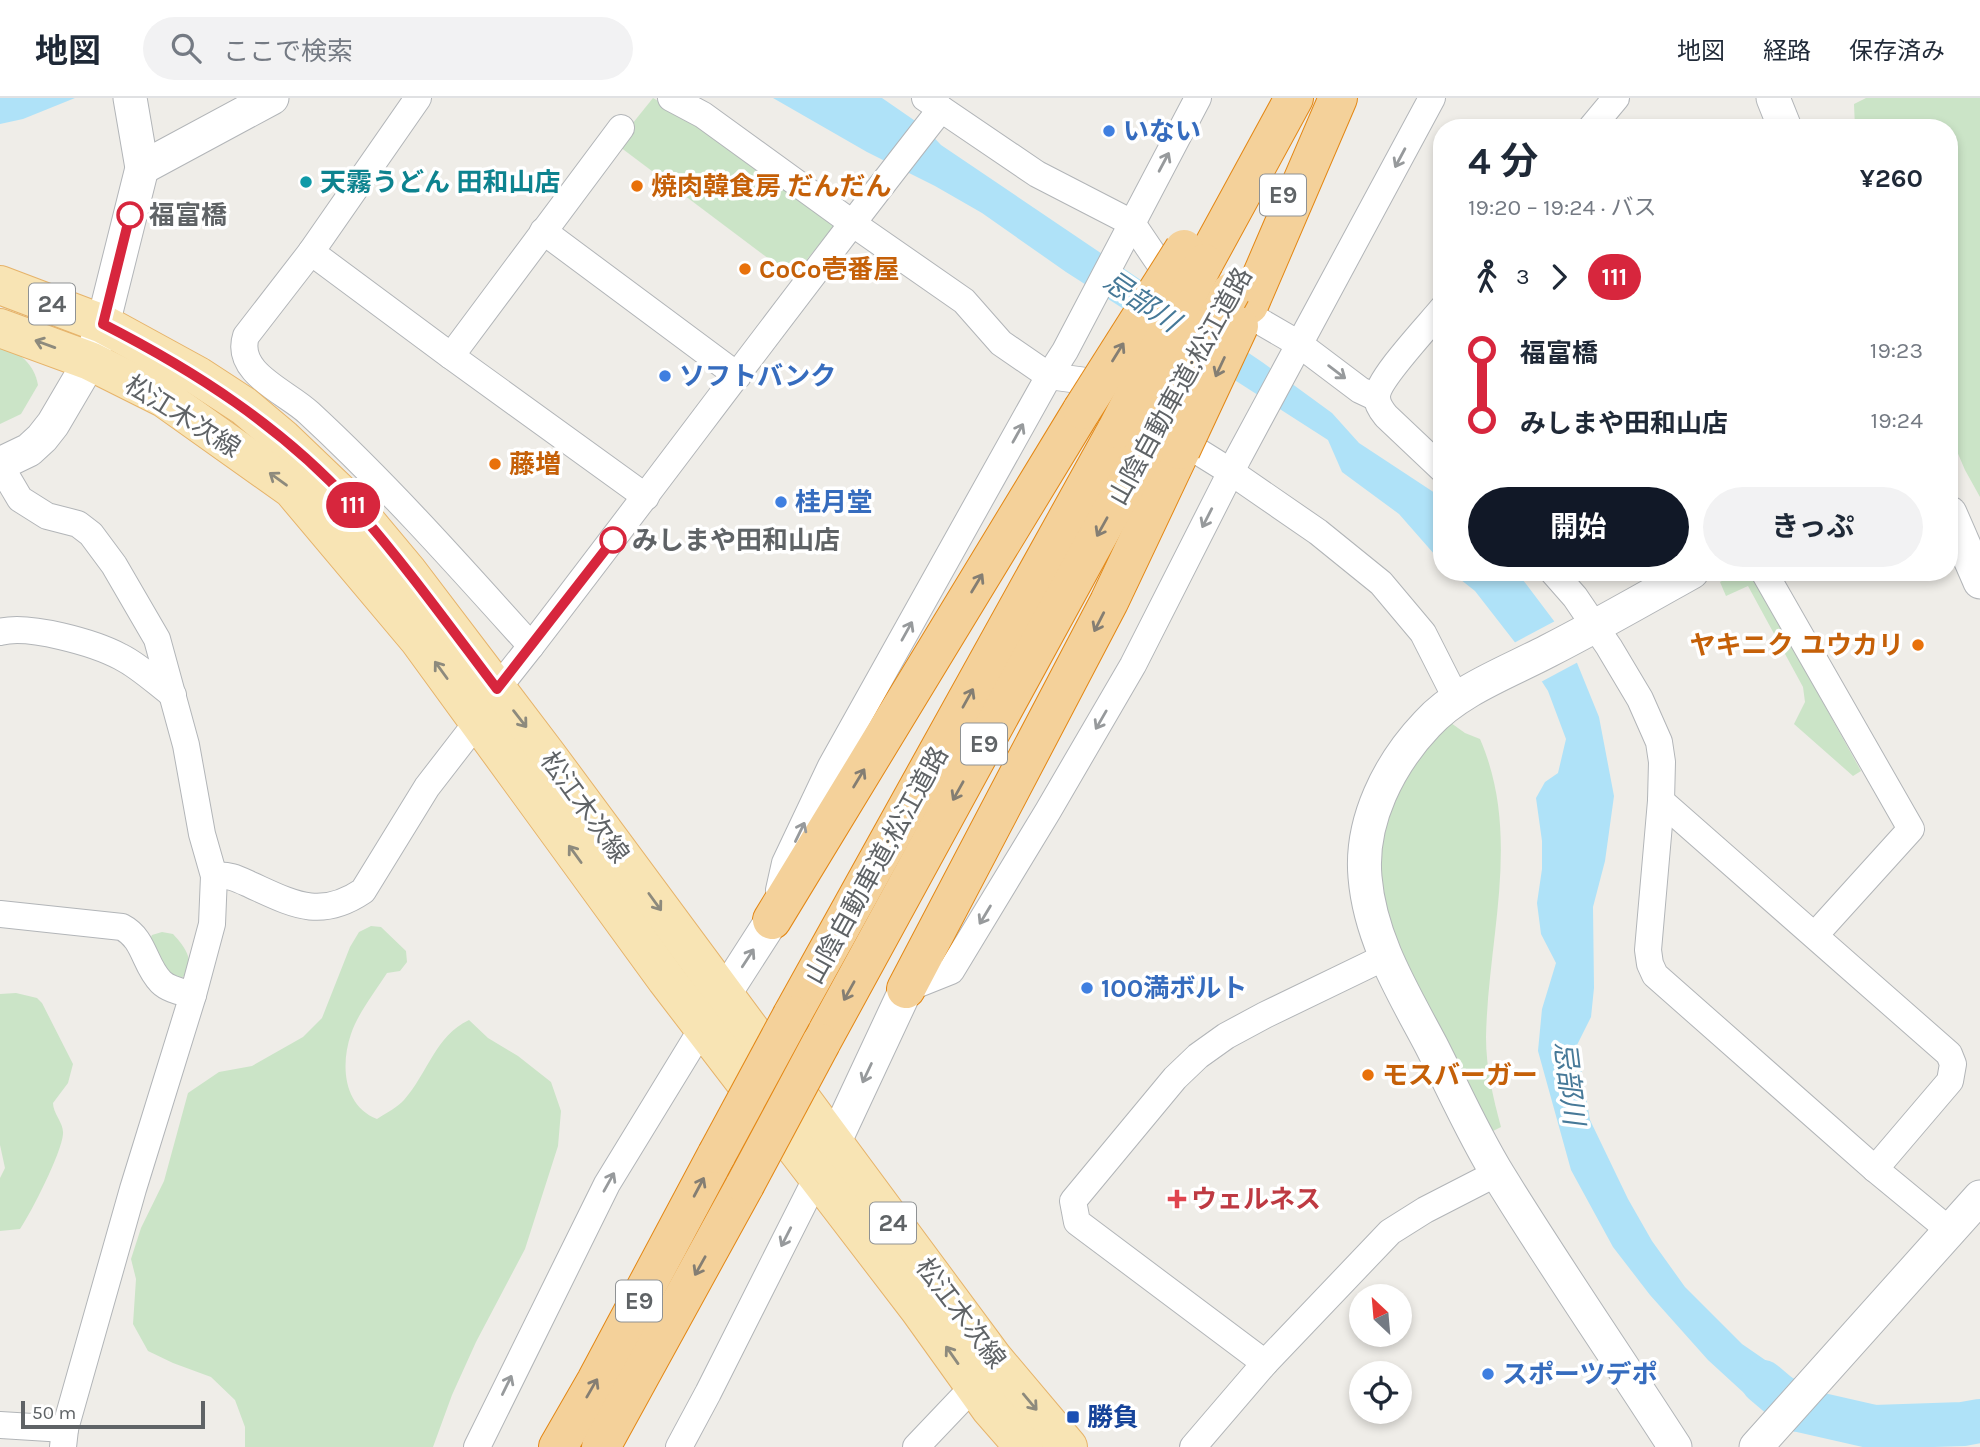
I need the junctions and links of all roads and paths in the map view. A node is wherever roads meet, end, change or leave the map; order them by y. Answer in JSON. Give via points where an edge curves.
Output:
{"nodes":[{"id":1,"x":272,"y":98,"type":"edge"},
{"id":2,"x":418,"y":98,"type":"edge"},
{"id":3,"x":671,"y":98,"type":"edge"},
{"id":4,"x":1198,"y":98,"type":"edge"},
{"id":5,"x":1294,"y":98,"type":"edge"},
{"id":6,"x":1337,"y":98,"type":"edge"},
{"id":7,"x":1432,"y":98,"type":"edge"},
{"id":8,"x":1616,"y":98,"type":"edge"},
{"id":9,"x":1773,"y":98,"type":"edge"},
{"id":10,"x":933,"y":109,"type":"edge"},
{"id":11,"x":132,"y":113,"type":"edge"},
{"id":12,"x":1598,"y":119,"type":"edge"},
{"id":13,"x":1781,"y":119,"type":"edge"},
{"id":14,"x":621,"y":128,"type":"dead end"},
{"id":15,"x":142,"y":168,"type":"junction"},
{"id":16,"x":857,"y":217,"type":"junction"},
{"id":17,"x":543,"y":231,"type":"junction"},
{"id":18,"x":1127,"y":234,"type":"junction"},
{"id":19,"x":311,"y":251,"type":"junction"},
{"id":20,"x":1194,"y":256,"type":"junction"},
{"id":21,"x":0,"y":285,"type":"edge"},
{"id":22,"x":1433,"y":320,"type":"edge"},
{"id":23,"x":103,"y":324,"type":"junction"},
{"id":24,"x":0,"y":328,"type":"edge"},
{"id":25,"x":1294,"y":353,"type":"junction"},
{"id":26,"x":451,"y":356,"type":"junction"},
{"id":27,"x":90,"y":361,"type":"junction"},
{"id":28,"x":738,"y":376,"type":"junction"},
{"id":29,"x":1049,"y":376,"type":"junction"},
{"id":30,"x":1377,"y":398,"type":"junction"},
{"id":31,"x":1148,"y":442,"type":"junction"},
{"id":32,"x":1433,"y":461,"type":"edge"},
{"id":33,"x":0,"y":464,"type":"edge"},
{"id":34,"x":1234,"y":464,"type":"junction"},
{"id":35,"x":646,"y":497,"type":"junction"},
{"id":36,"x":1958,"y":531,"type":"edge"},
{"id":37,"x":1561,"y":581,"type":"edge"},
{"id":38,"x":1676,"y":581,"type":"edge"},
{"id":39,"x":1769,"y":581,"type":"edge"},
{"id":40,"x":1980,"y":582,"type":"edge"},
{"id":41,"x":1588,"y":630,"type":"junction"},
{"id":42,"x":0,"y":632,"type":"edge"},
{"id":43,"x":531,"y":646,"type":"junction"},
{"id":44,"x":173,"y":695,"type":"junction"},
{"id":45,"x":1463,"y":696,"type":"junction"},
{"id":46,"x":488,"y":705,"type":"junction"},
{"id":47,"x":1661,"y":802,"type":"junction"},
{"id":48,"x":214,"y":876,"type":"junction"},
{"id":49,"x":0,"y":914,"type":"edge"},
{"id":50,"x":772,"y":920,"type":"junction"},
{"id":51,"x":1815,"y":936,"type":"junction"},
{"id":52,"x":1385,"y":957,"type":"junction"},
{"id":53,"x":906,"y":989,"type":"junction"},
{"id":54,"x":193,"y":995,"type":"junction"},
{"id":55,"x":723,"y":995,"type":"junction"},
{"id":56,"x":703,"y":1027,"type":"junction"},
{"id":57,"x":825,"y":1159,"type":"junction"},
{"id":58,"x":1875,"y":1169,"type":"junction"},
{"id":59,"x":1497,"y":1173,"type":"junction"},
{"id":60,"x":1980,"y":1197,"type":"edge"},
{"id":61,"x":1949,"y":1230,"type":"junction"},
{"id":62,"x":1265,"y":1363,"type":"junction"},
{"id":63,"x":974,"y":1386,"type":"junction"},
{"id":64,"x":0,"y":1425,"type":"edge"},
{"id":65,"x":64,"y":1438,"type":"edge"},
{"id":66,"x":1761,"y":1443,"type":"edge"},
{"id":67,"x":477,"y":1447,"type":"edge"},
{"id":68,"x":558,"y":1447,"type":"edge"},
{"id":69,"x":601,"y":1447,"type":"edge"},
{"id":70,"x":679,"y":1447,"type":"edge"},
{"id":71,"x":916,"y":1447,"type":"edge"},
{"id":72,"x":1024,"y":1447,"type":"edge"},
{"id":73,"x":1068,"y":1447,"type":"edge"},
{"id":74,"x":1193,"y":1447,"type":"edge"},
{"id":75,"x":1675,"y":1447,"type":"edge"}],
"edges":[{"from":1,"to":15,"type":"street"},
{"from":2,"to":19,"type":"street"},
{"from":3,"to":16,"type":"street"},
{"from":18,"to":4,"type":"street","one_way":true},
{"from":5,"to":20,"type":"highway","name":"山陰自動車道;松江道路","number":"E9"},
{"from":6,"to":31,"type":"highway","name":"山陰自動車道;松江道路","number":"E9","one_way":true,"bridge":true,"via":[[1240,299]]},
{"from":7,"to":25,"type":"street","one_way":true},
{"from":8,"to":12,"type":"street"},
{"from":9,"to":13,"type":"street"},
{"from":10,"to":16,"type":"street"},
{"from":10,"to":18,"type":"street"},
{"from":11,"to":15,"type":"street"},
{"from":14,"to":17,"type":"street"},
{"from":15,"to":23,"type":"street"},
{"from":16,"to":28,"type":"street"},
{"from":16,"to":29,"type":"street","via":[[964,301],[1001,343]]},
{"from":17,"to":26,"type":"street"},
{"from":17,"to":28,"type":"street"},
{"from":18,"to":25,"type":"street","via":[[1159,263]]},
{"from":18,"to":29,"type":"street"},
{"from":19,"to":26,"type":"street"},
{"from":19,"to":43,"type":"street","via":[[246,336],[247,361],[385,484]]},
{"from":20,"to":31,"type":"highway","name":"山陰自動車道;松江道路","number":"E9","bridge":true},
{"from":50,"to":20,"type":"highway","one_way":true,"bridge":true,"via":[[1082,410]]},
{"from":21,"to":23,"type":"main road","name":"松江木次線","number":"24"},
{"from":22,"to":30,"type":"street","via":[[1384,380]]},
{"from":23,"to":27,"type":"street"},
{"from":23,"to":46,"type":"main road","name":"松江木次線","number":"24","via":[[221,391],[314,466],[408,572]]},
{"from":27,"to":24,"type":"main road","name":"松江木次線","number":"24","one_way":true},
{"from":25,"to":30,"type":"street","one_way":true},
{"from":25,"to":34,"type":"street"},
{"from":26,"to":35,"type":"street"},
{"from":27,"to":33,"type":"street","via":[[42,438]]},
{"from":46,"to":27,"type":"main road","name":"松江木次線","number":"24","one_way":true,"via":[[419,640],[292,489],[164,398]]},
{"from":28,"to":35,"type":"street"},
{"from":29,"to":34,"type":"street","via":[[1086,382]]},
{"from":50,"to":29,"type":"street","one_way":true,"via":[[785,863],[831,766]]},
{"from":30,"to":32,"type":"street","via":[[1385,416]]},
{"from":31,"to":53,"type":"highway","one_way":true,"via":[[1103,614]]},
{"from":68,"to":31,"type":"highway","name":"山陰自動車道;松江道路","number":"E9","one_way":true,"bridge":true,"via":[[792,1015]]},
{"from":31,"to":69,"type":"highway","name":"山陰自動車道;松江道路","number":"E9","one_way":true,"bridge":true},
{"from":33,"to":44,"type":"street","via":[[20,499],[91,534],[157,639]]},
{"from":34,"to":45,"type":"street","via":[[1381,583],[1423,633]]},
{"from":34,"to":53,"type":"street","one_way":true,"via":[[1133,665],[951,971]]},
{"from":35,"to":43,"type":"street"},
{"from":36,"to":40,"type":"street"},
{"from":37,"to":41,"type":"street","via":[[1575,597]]},
{"from":38,"to":41,"type":"street"},
{"from":39,"to":51,"type":"street","via":[[1911,828]]},
{"from":41,"to":45,"type":"street"},
{"from":41,"to":47,"type":"street","via":[[1640,699],[1659,742]]},
{"from":42,"to":44,"type":"street","via":[[30,630],[99,647],[121,657]]},
{"from":43,"to":46,"type":"street"},
{"from":44,"to":48,"type":"street"},
{"from":45,"to":52,"type":"street","via":[[1428,722],[1387,777],[1375,804],[1364,875]]},
{"from":46,"to":48,"type":"street","via":[[427,787],[363,891],[346,902],[321,909],[292,903],[228,874]]},
{"from":46,"to":55,"type":"main road","name":"松江木次線","number":"24","one_way":true},
{"from":56,"to":46,"type":"main road","name":"松江木次線","number":"24","one_way":true},
{"from":47,"to":51,"type":"street"},
{"from":47,"to":58,"type":"street","via":[[1648,950],[1655,975]]},
{"from":48,"to":54,"type":"street","via":[[212,924]]},
{"from":49,"to":54,"type":"street","via":[[122,927],[137,939],[162,982]]},
{"from":55,"to":50,"type":"street","one_way":true},
{"from":51,"to":58,"type":"street","via":[[1940,1044],[1953,1063],[1950,1081]]},
{"from":52,"to":59,"type":"street"},
{"from":52,"to":62,"type":"street","via":[[1265,1015],[1198,1056],[1073,1201],[1077,1222]]},
{"from":53,"to":57,"type":"street","one_way":true},
{"from":54,"to":65,"type":"street"},
{"from":55,"to":56,"type":"street"},
{"from":55,"to":57,"type":"main road","name":"松江木次線","number":"24"},
{"from":56,"to":57,"type":"main road","name":"松江木次線","number":"24"},
{"from":67,"to":56,"type":"street","one_way":true,"via":[[607,1184]]},
{"from":63,"to":57,"type":"main road","name":"松江木次線","number":"24","one_way":true,"via":[[919,1309]]},
{"from":57,"to":70,"type":"street","one_way":true},
{"from":57,"to":73,"type":"main road","name":"松江木次線","number":"24","one_way":true},
{"from":58,"to":61,"type":"street"},
{"from":59,"to":62,"type":"street","via":[[1390,1232]]},
{"from":59,"to":75,"type":"street"},
{"from":60,"to":61,"type":"street"},
{"from":61,"to":66,"type":"street"},
{"from":62,"to":74,"type":"street"},
{"from":63,"to":71,"type":"street"},
{"from":63,"to":72,"type":"main road","name":"松江木次線","number":"24"},
{"from":64,"to":65,"type":"street"}]}
